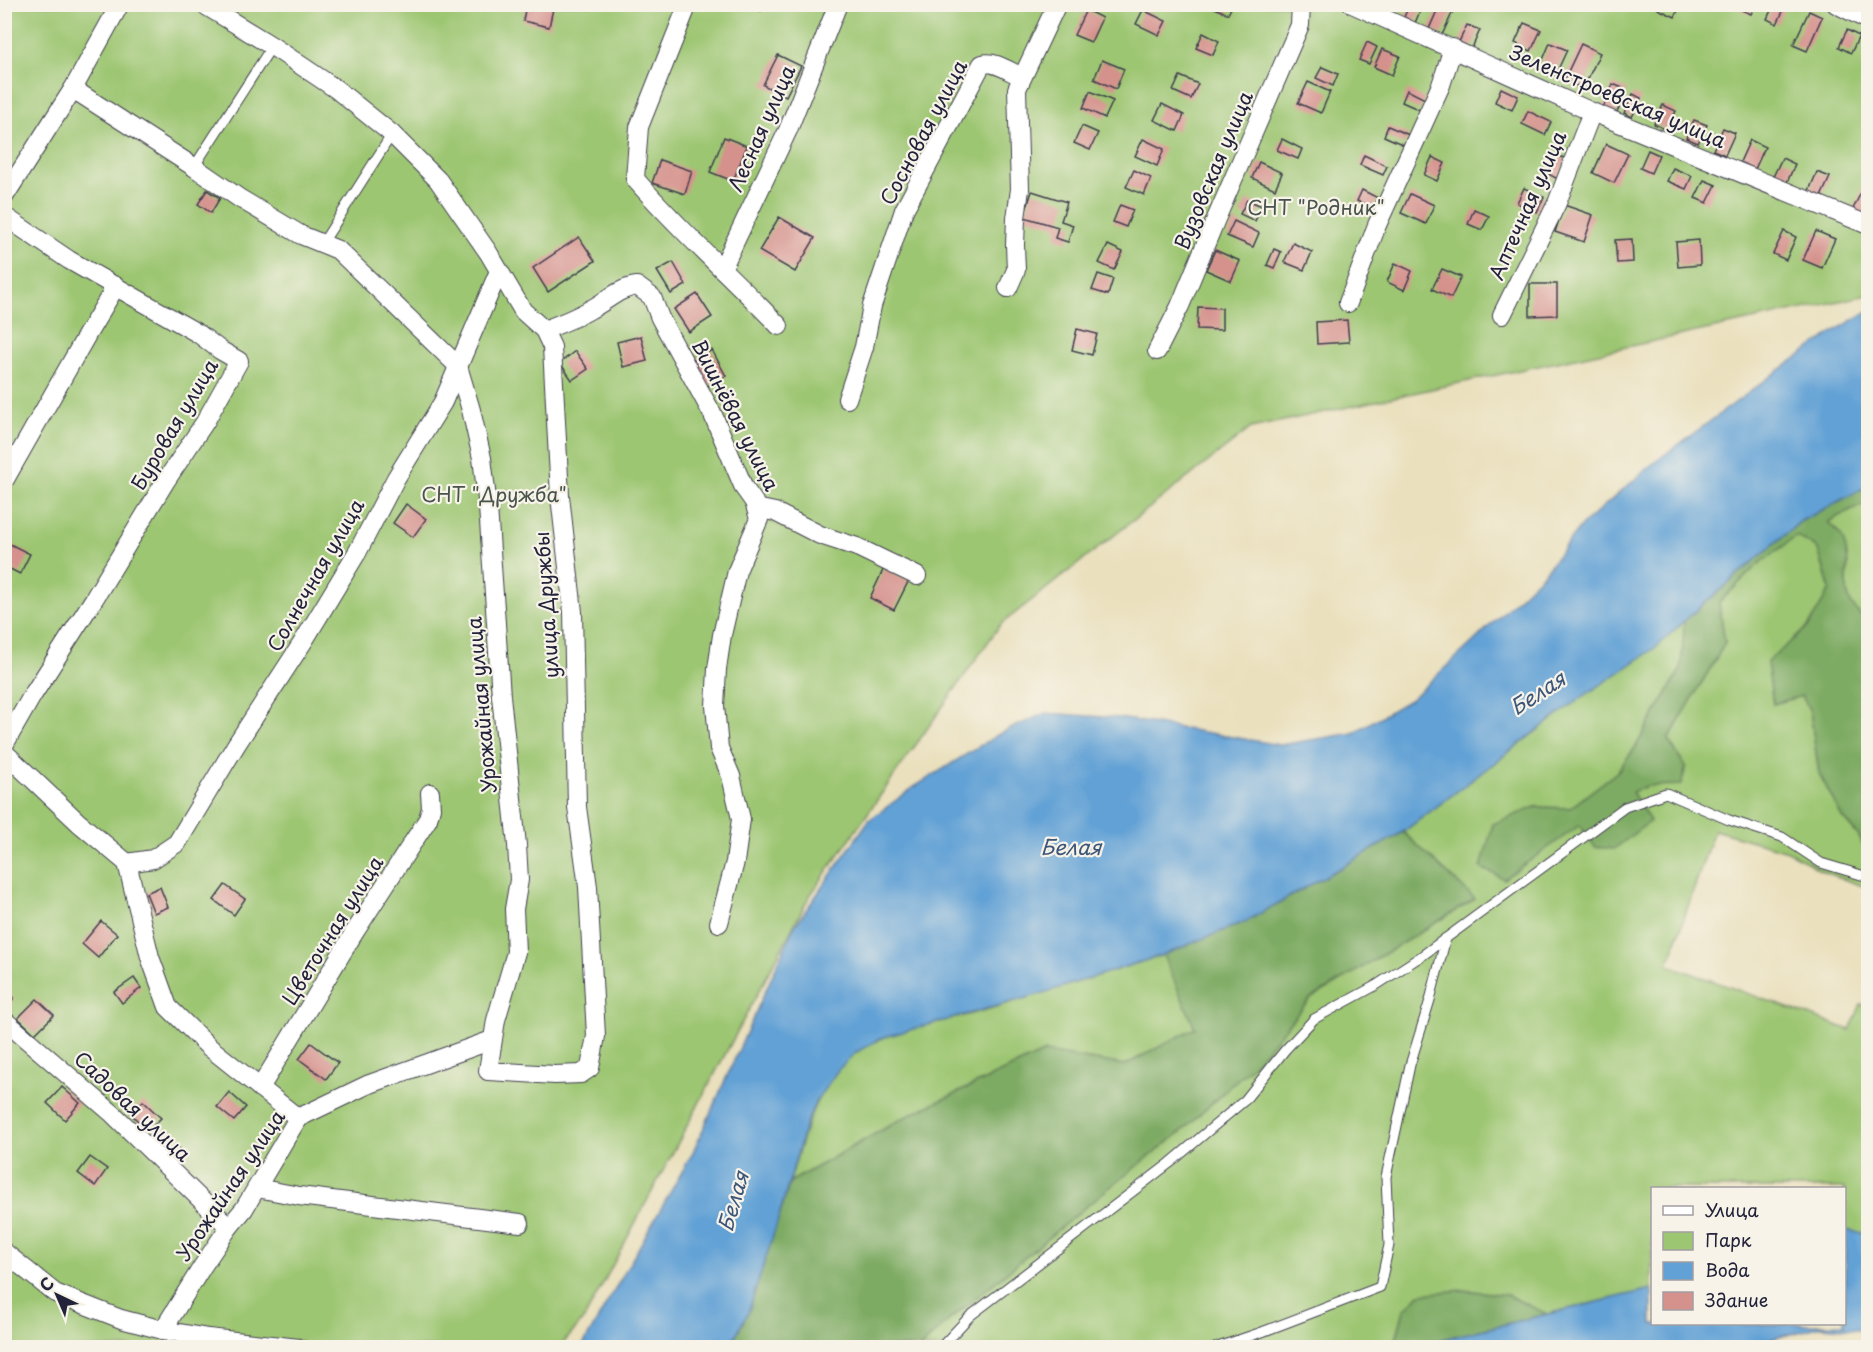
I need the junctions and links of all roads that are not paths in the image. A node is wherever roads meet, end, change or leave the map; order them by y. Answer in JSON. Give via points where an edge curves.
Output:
{"nodes":[{"id":1,"x":120,"y":4,"type":"edge"},
{"id":2,"x":203,"y":4,"type":"edge"},
{"id":3,"x":688,"y":4,"type":"edge"},
{"id":4,"x":838,"y":4,"type":"edge"},
{"id":5,"x":1056,"y":4,"type":"edge"},
{"id":6,"x":1301,"y":4,"type":"edge"},
{"id":7,"x":1352,"y":4,"type":"edge"},
{"id":8,"x":1836,"y":4,"type":"edge"},
{"id":9,"x":1869,"y":20,"type":"edge"},
{"id":10,"x":272,"y":46,"type":"junction"},
{"id":11,"x":1454,"y":48,"type":"junction"},
{"id":12,"x":1022,"y":77,"type":"junction"},
{"id":13,"x":73,"y":89,"type":"junction"},
{"id":14,"x":1592,"y":112,"type":"junction"},
{"id":15,"x":392,"y":134,"type":"junction"},
{"id":16,"x":194,"y":166,"type":"junction"},
{"id":17,"x":4,"y":197,"type":"edge"},
{"id":18,"x":4,"y":216,"type":"edge"},
{"id":19,"x":1869,"y":225,"type":"edge"},
{"id":20,"x":322,"y":244,"type":"junction"},
{"id":21,"x":722,"y":269,"type":"junction"},
{"id":22,"x":499,"y":271,"type":"junction"},
{"id":23,"x":116,"y":286,"type":"junction"},
{"id":24,"x":1008,"y":288,"type":"dead end"},
{"id":25,"x":1348,"y":303,"type":"dead end"},
{"id":26,"x":1502,"y":315,"type":"dead end"},
{"id":27,"x":779,"y":326,"type":"dead end"},
{"id":28,"x":544,"y":330,"type":"junction"},
{"id":29,"x":1157,"y":351,"type":"dead end"},
{"id":30,"x":458,"y":366,"type":"junction"},
{"id":31,"x":847,"y":399,"type":"dead end"},
{"id":32,"x":4,"y":481,"type":"edge"},
{"id":33,"x":756,"y":508,"type":"junction"},
{"id":34,"x":917,"y":576,"type":"dead end"},
{"id":35,"x":4,"y":745,"type":"edge"},
{"id":36,"x":4,"y":752,"type":"edge"},
{"id":37,"x":430,"y":793,"type":"dead end"},
{"id":38,"x":127,"y":863,"type":"junction"},
{"id":39,"x":1869,"y":877,"type":"edge"},
{"id":40,"x":719,"y":923,"type":"dead end"},
{"id":41,"x":1446,"y":938,"type":"junction"},
{"id":42,"x":4,"y":1020,"type":"edge"},
{"id":43,"x":492,"y":1040,"type":"junction"},
{"id":44,"x":488,"y":1071,"type":"joint"},
{"id":45,"x":261,"y":1088,"type":"junction"},
{"id":46,"x":298,"y":1118,"type":"junction"},
{"id":47,"x":257,"y":1188,"type":"junction"},
{"id":48,"x":520,"y":1223,"type":"dead end"},
{"id":49,"x":229,"y":1227,"type":"junction"},
{"id":50,"x":4,"y":1252,"type":"edge"},
{"id":51,"x":163,"y":1330,"type":"junction"},
{"id":52,"x":299,"y":1347,"type":"edge"},
{"id":53,"x":940,"y":1347,"type":"edge"},
{"id":54,"x":1215,"y":1347,"type":"edge"}],
"edges":[{"from":1,"to":13,"type":"street"},
{"from":2,"to":10,"type":"street","name":"улица Дружбы"},
{"from":3,"to":21,"type":"street","via":[[639,127],[635,179]]},
{"from":4,"to":21,"type":"street","name":"Лесная улица","via":[[788,130]]},
{"from":5,"to":12,"type":"street"},
{"from":6,"to":29,"type":"street","name":"Вузовская улица","via":[[1300,25]]},
{"from":7,"to":11,"type":"street","name":"Зеленстроевская улица"},
{"from":8,"to":9,"type":"street"},
{"from":10,"to":15,"type":"street","name":"улица Дружбы","via":[[336,89]]},
{"from":10,"to":16,"type":"lane"},
{"from":11,"to":14,"type":"street","name":"Зеленстроевская улица"},
{"from":11,"to":25,"type":"street","via":[[1377,225]]},
{"from":12,"to":24,"type":"street","via":[[1017,89],[1020,189],[1016,270]]},
{"from":12,"to":31,"type":"street","name":"Сосновая улица","via":[[987,62],[982,64],[962,99],[904,210]]},
{"from":13,"to":16,"type":"street"},
{"from":13,"to":17,"type":"street"},
{"from":14,"to":19,"type":"street","name":"Зеленстроевская улица"},
{"from":14,"to":26,"type":"street","name":"Аптечная улица","via":[[1557,203]]},
{"from":15,"to":20,"type":"lane"},
{"from":15,"to":22,"type":"street","name":"улица Дружбы","via":[[438,180]]},
{"from":16,"to":20,"type":"street","via":[[239,198]]},
{"from":18,"to":23,"type":"street","name":"Буровая улица"},
{"from":20,"to":30,"type":"street","via":[[338,250]]},
{"from":21,"to":27,"type":"street"},
{"from":22,"to":28,"type":"street","name":"улица Дружбы","via":[[524,311]]},
{"from":22,"to":30,"type":"street","name":"Солнечная улица"},
{"from":23,"to":32,"type":"street"},
{"from":23,"to":35,"type":"street","name":"Буровая улица","via":[[239,361]]},
{"from":28,"to":33,"type":"street","name":"Вишнёвая улица","via":[[591,309],[625,287],[637,286],[652,297]]},
{"from":28,"to":44,"type":"street","name":"улица Дружбы","via":[[552,347],[560,496],[573,612],[577,807],[588,887],[596,1036],[590,1068],[581,1074]]},
{"from":30,"to":38,"type":"street","name":"Солнечная улица","via":[[443,402],[358,550],[177,843],[153,859]]},
{"from":30,"to":43,"type":"street","name":"Урожайная улица","via":[[482,458],[488,507],[501,696],[518,857],[516,952]]},
{"from":33,"to":34,"type":"street","name":"Вишнёвая улица","via":[[775,512]]},
{"from":33,"to":40,"type":"street","via":[[759,519],[737,571],[717,669],[719,748],[731,776],[741,819],[735,862]]},
{"from":36,"to":38,"type":"street"},
{"from":37,"to":45,"type":"street","name":"Цветочная улица","via":[[428,819]]},
{"from":38,"to":45,"type":"street","via":[[150,957],[168,1007],[209,1047]]},
{"from":39,"to":41,"type":"lane","via":[[1821,863],[1782,837],[1666,794],[1625,807]]},
{"from":41,"to":53,"type":"lane","via":[[1375,986],[1314,1019],[1245,1100],[1170,1163],[970,1316]]},
{"from":41,"to":54,"type":"lane","via":[[1410,1065],[1386,1177],[1389,1245],[1380,1287]]},
{"from":42,"to":49,"type":"street","name":"Садовая улица","via":[[112,1114]]},
{"from":43,"to":44,"type":"street","name":"Урожайная улица"},
{"from":43,"to":46,"type":"street","name":"Урожайная улица","via":[[367,1085]]},
{"from":45,"to":46,"type":"street"},
{"from":46,"to":47,"type":"street","name":"Урожайная улица"},
{"from":47,"to":48,"type":"street"},
{"from":47,"to":49,"type":"street","name":"Урожайная улица"},
{"from":49,"to":51,"type":"street","name":"Урожайная улица"},
{"from":50,"to":51,"type":"street","via":[[56,1293],[121,1319]]},
{"from":51,"to":52,"type":"street"}]}
